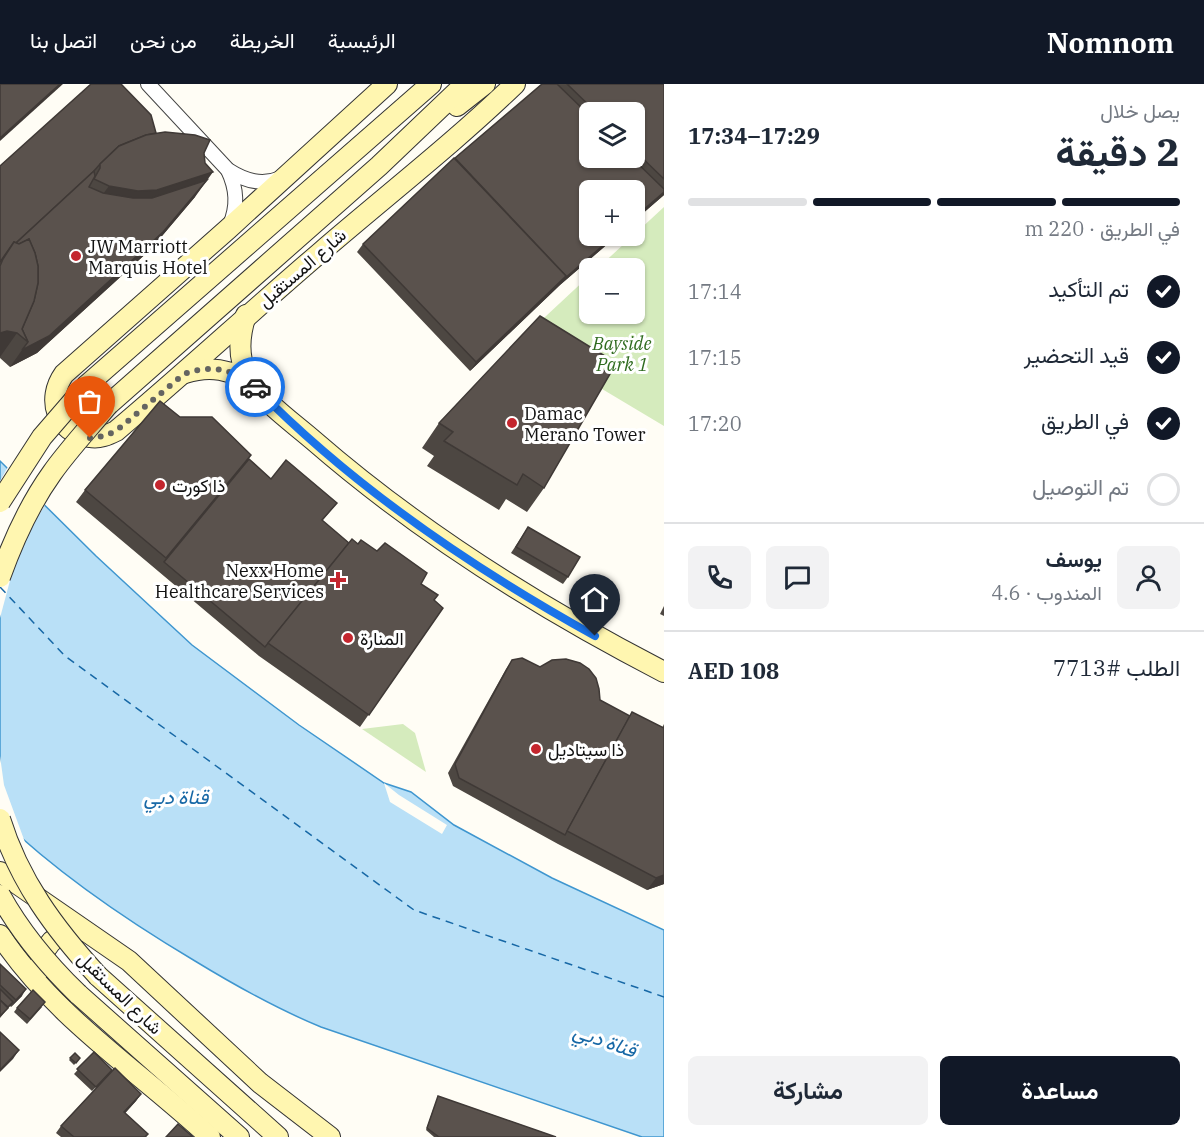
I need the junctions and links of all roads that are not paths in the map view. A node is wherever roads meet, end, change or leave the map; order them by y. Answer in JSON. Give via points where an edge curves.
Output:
{"nodes":[{"id":1,"x":148,"y":84,"type":"edge"},
{"id":2,"x":157,"y":84,"type":"edge"},
{"id":3,"x":387,"y":84,"type":"edge"},
{"id":4,"x":414,"y":84,"type":"edge"},
{"id":5,"x":431,"y":84,"type":"edge"},
{"id":6,"x":465,"y":84,"type":"edge"},
{"id":7,"x":485,"y":84,"type":"edge"},
{"id":8,"x":515,"y":84,"type":"edge"},
{"id":9,"x":521,"y":84,"type":"edge"},
{"id":10,"x":513,"y":106,"type":"edge"},
{"id":11,"x":177,"y":113,"type":"junction"},
{"id":12,"x":362,"y":144,"type":"junction"},
{"id":13,"x":379,"y":166,"type":"junction"},
{"id":14,"x":228,"y":170,"type":"junction"},
{"id":15,"x":286,"y":176,"type":"junction"},
{"id":16,"x":228,"y":229,"type":"junction"},
{"id":17,"x":246,"y":315,"type":"junction"},
{"id":18,"x":184,"y":374,"type":"junction"},
{"id":19,"x":255,"y":386,"type":"junction"},
{"id":20,"x":0,"y":502,"type":"edge"},
{"id":21,"x":0,"y":577,"type":"edge"},
{"id":22,"x":664,"y":672,"type":"edge"},
{"id":23,"x":0,"y":819,"type":"edge"},
{"id":24,"x":0,"y":872,"type":"edge"},
{"id":25,"x":0,"y":896,"type":"edge"},
{"id":26,"x":86,"y":932,"type":"junction"},
{"id":27,"x":0,"y":935,"type":"edge"},
{"id":28,"x":44,"y":989,"type":"junction"},
{"id":29,"x":260,"y":1083,"type":"junction"},
{"id":30,"x":210,"y":1137,"type":"edge"},
{"id":31,"x":239,"y":1137,"type":"edge"},
{"id":32,"x":278,"y":1137,"type":"edge"},
{"id":33,"x":313,"y":1137,"type":"edge"},
{"id":34,"x":330,"y":1137,"type":"edge"}],
"edges":[{"from":1,"to":11,"type":"street"},
{"from":2,"to":11,"type":"street"},
{"from":3,"to":15,"type":"street","name":"شارع المستقبل"},
{"from":4,"to":12,"type":"street"},
{"from":5,"to":12,"type":"street"},
{"from":6,"to":13,"type":"street","name":"شارع المستقبل"},
{"from":7,"to":13,"type":"street"},
{"from":8,"to":17,"type":"street","name":"شارع المستقبل"},
{"from":9,"to":10,"type":"street"},
{"from":11,"to":14,"type":"street"},
{"from":12,"to":20,"type":"street","bridge":true,"via":[[87,386],[42,437]]},
{"from":13,"to":21,"type":"street","name":"شارع المستقبل","bridge":true,"via":[[108,405],[36,499]]},
{"from":14,"to":15,"type":"street","via":[[256,182]]},
{"from":14,"to":16,"type":"street","via":[[236,200]]},
{"from":15,"to":16,"type":"street","name":"شارع المستقبل"},
{"from":16,"to":18,"type":"street","name":"شارع المستقبل","via":[[64,374],[57,383],[56,411],[77,434],[90,438],[104,436],[116,431]]},
{"from":17,"to":18,"type":"street","name":"شارع المستقبل"},
{"from":17,"to":19,"type":"street","via":[[240,352]]},
{"from":18,"to":19,"type":"street","via":[[205,368],[227,370]]},
{"from":19,"to":22,"type":"street","via":[[333,457],[436,537],[546,608]]},
{"from":23,"to":32,"type":"street","name":"شارع المستقبل","bridge":true,"via":[[38,903],[98,976]]},
{"from":24,"to":26,"type":"street"},
{"from":25,"to":31,"type":"street","name":"شارع المستقبل","bridge":true,"via":[[44,960]]},
{"from":26,"to":28,"type":"street","via":[[68,932],[52,940],[41,955],[38,972]]},
{"from":26,"to":29,"type":"street","via":[[142,972]]},
{"from":27,"to":28,"type":"street"},
{"from":28,"to":30,"type":"street","via":[[105,1048]]},
{"from":29,"to":33,"type":"street"},
{"from":29,"to":34,"type":"street"}]}
